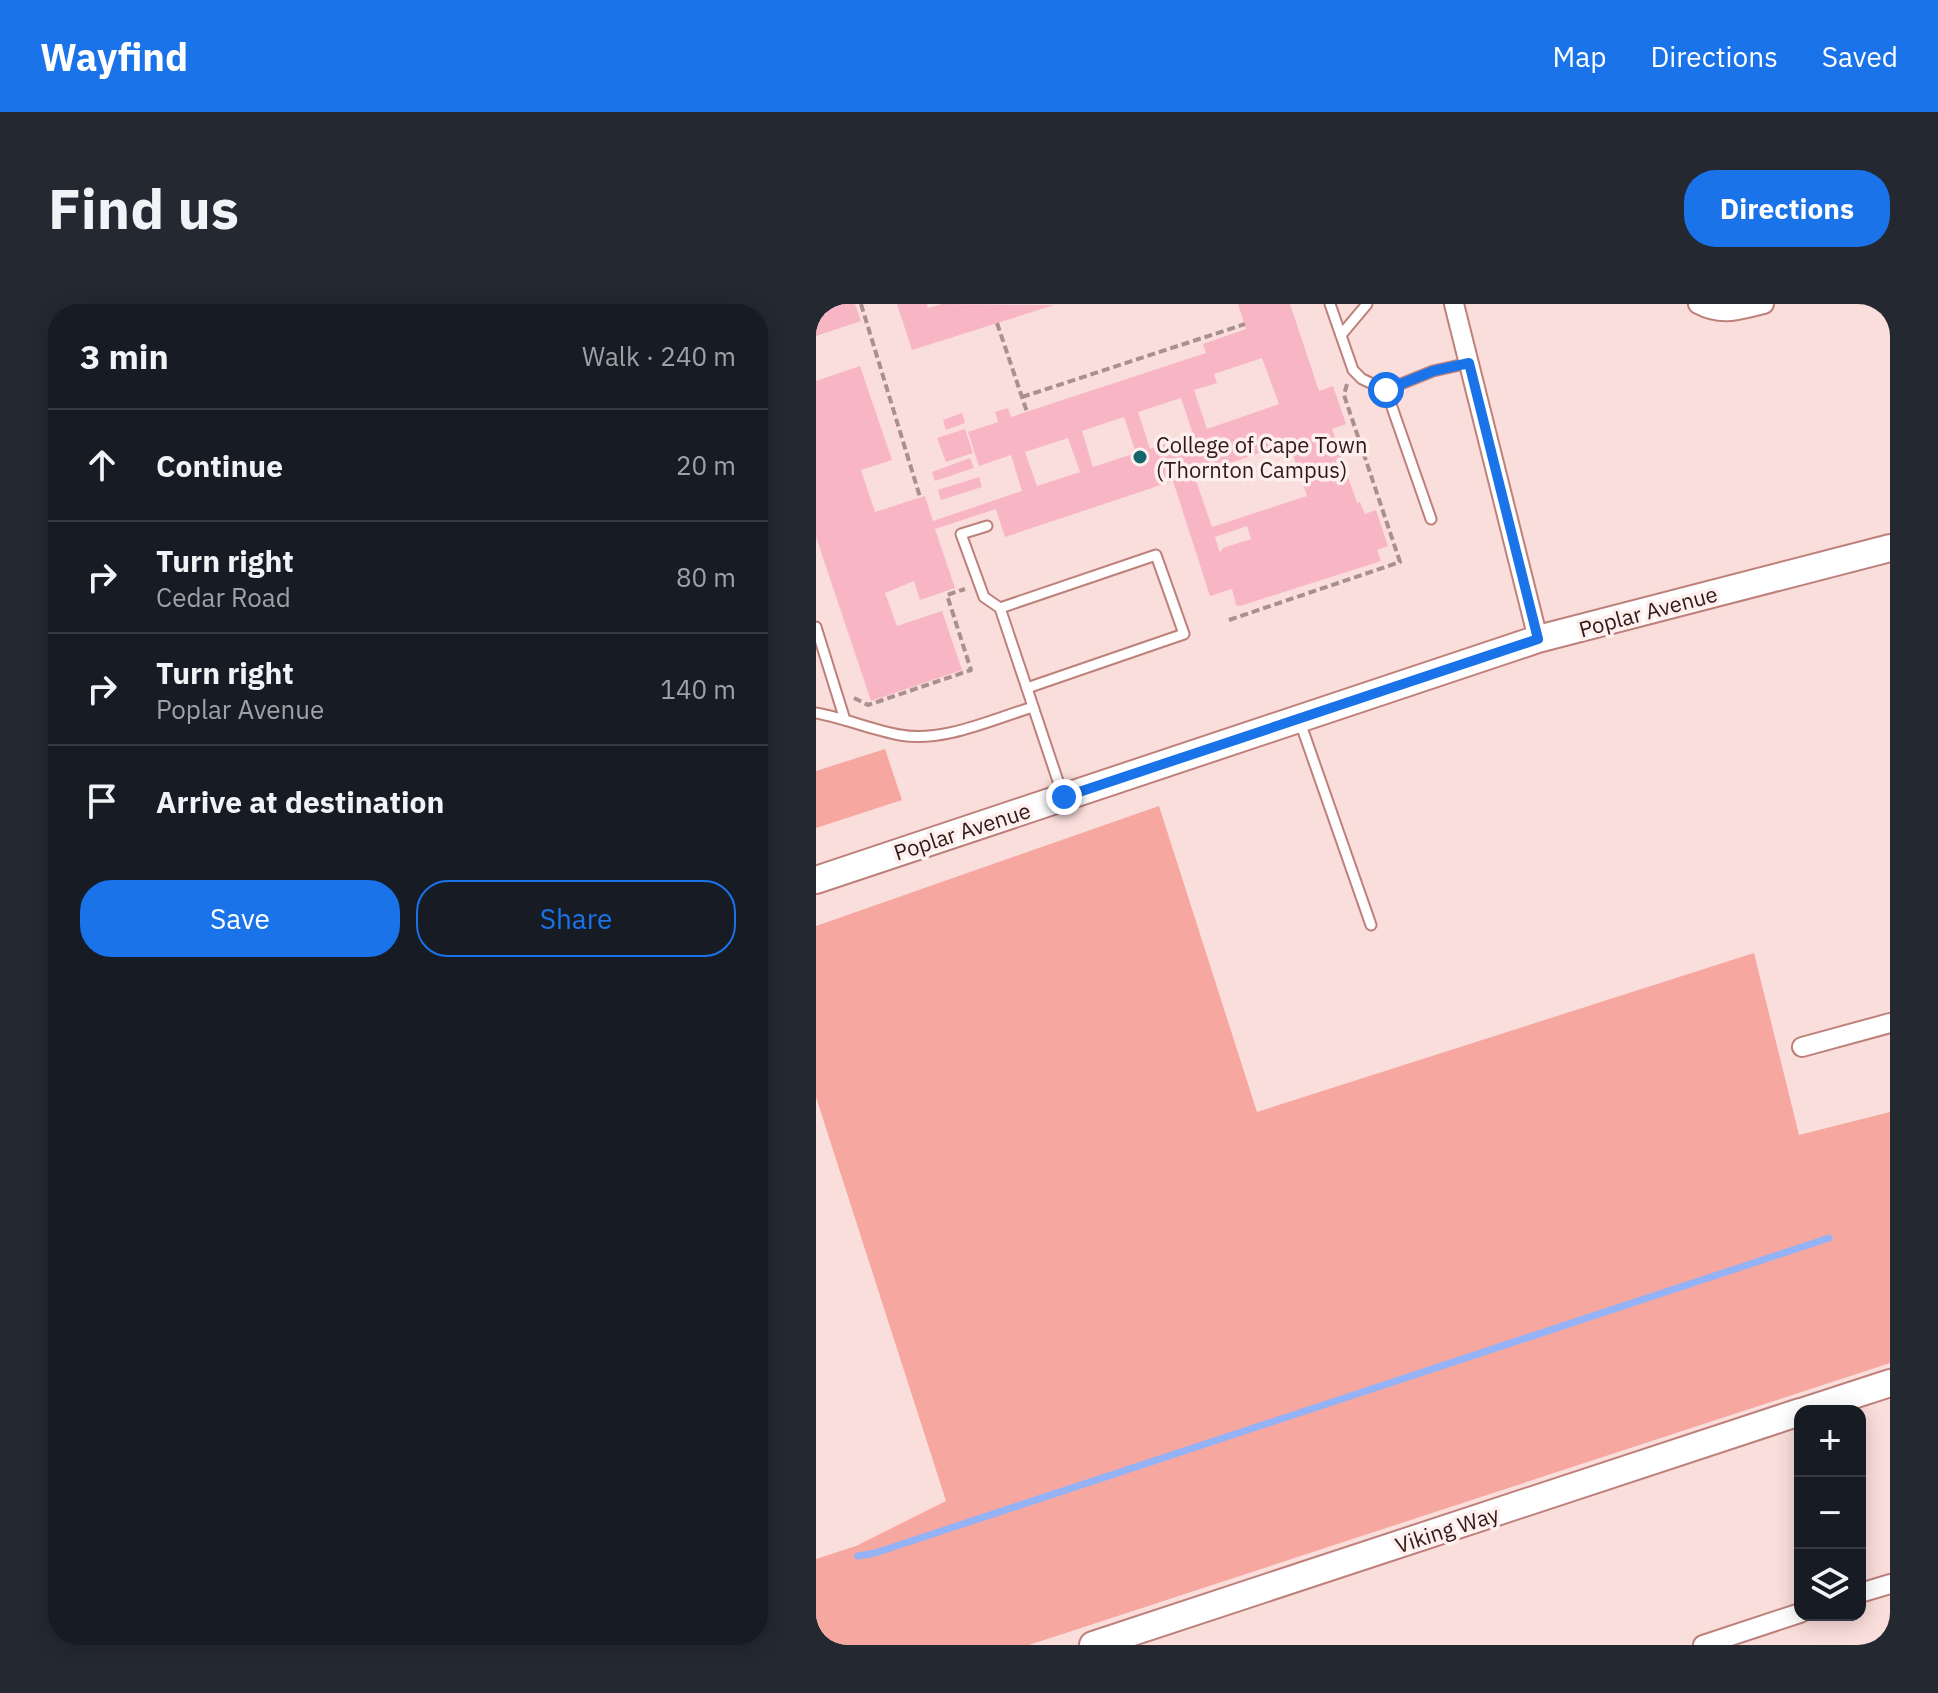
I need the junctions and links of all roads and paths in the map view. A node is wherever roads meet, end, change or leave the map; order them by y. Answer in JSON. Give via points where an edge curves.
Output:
{"nodes":[{"id":1,"x":861,"y":304,"type":"edge"},
{"id":2,"x":1330,"y":304,"type":"edge"},
{"id":3,"x":1367,"y":304,"type":"edge"},
{"id":4,"x":1454,"y":304,"type":"edge"},
{"id":5,"x":1698,"y":304,"type":"edge"},
{"id":6,"x":1764,"y":304,"type":"edge"},
{"id":7,"x":997,"y":323,"type":"dead end"},
{"id":8,"x":1245,"y":324,"type":"dead end"},
{"id":9,"x":1341,"y":335,"type":"junction"},
{"id":10,"x":1469,"y":363,"type":"junction"},
{"id":11,"x":1357,"y":374,"type":"junction"},
{"id":12,"x":1386,"y":390,"type":"junction"},
{"id":13,"x":1022,"y":397,"type":"junction"},
{"id":14,"x":1027,"y":412,"type":"dead end"},
{"id":15,"x":920,"y":497,"type":"dead end"},
{"id":16,"x":1431,"y":519,"type":"dead end"},
{"id":17,"x":987,"y":526,"type":"dead end"},
{"id":18,"x":1890,"y":548,"type":"edge"},
{"id":19,"x":979,"y":585,"type":"junction"},
{"id":20,"x":1000,"y":608,"type":"junction"},
{"id":21,"x":1229,"y":620,"type":"dead end"},
{"id":22,"x":816,"y":627,"type":"edge"},
{"id":23,"x":1538,"y":639,"type":"junction"},
{"id":24,"x":1027,"y":688,"type":"junction"},
{"id":25,"x":836,"y":689,"type":"junction"},
{"id":26,"x":1033,"y":707,"type":"junction"},
{"id":27,"x":816,"y":713,"type":"edge"},
{"id":28,"x":1299,"y":719,"type":"junction"},
{"id":29,"x":845,"y":720,"type":"junction"},
{"id":30,"x":1064,"y":797,"type":"junction"},
{"id":31,"x":816,"y":880,"type":"edge"},
{"id":32,"x":1371,"y":925,"type":"dead end"},
{"id":33,"x":1890,"y":1023,"type":"edge"},
{"id":34,"x":1802,"y":1047,"type":"dead end"},
{"id":35,"x":1890,"y":1383,"type":"edge"},
{"id":36,"x":1823,"y":1405,"type":"edge"},
{"id":37,"x":1794,"y":1415,"type":"edge"},
{"id":38,"x":1890,"y":1584,"type":"edge"},
{"id":39,"x":1866,"y":1591,"type":"edge"},
{"id":40,"x":1794,"y":1615,"type":"edge"},
{"id":41,"x":1093,"y":1645,"type":"edge"},
{"id":42,"x":1703,"y":1645,"type":"edge"}],
"edges":[{"from":1,"to":15,"type":"path"},
{"from":2,"to":9,"type":"lane"},
{"from":3,"to":9,"type":"lane"},
{"from":4,"to":10,"type":"street"},
{"from":5,"to":6,"type":"street","via":[[1714,312]]},
{"from":7,"to":13,"type":"path"},
{"from":8,"to":13,"type":"path"},
{"from":9,"to":11,"type":"lane"},
{"from":10,"to":12,"type":"lane"},
{"from":10,"to":23,"type":"street"},
{"from":11,"to":12,"type":"lane"},
{"from":11,"to":21,"type":"path","via":[[1344,395],[1400,562]]},
{"from":12,"to":16,"type":"lane"},
{"from":13,"to":14,"type":"path"},
{"from":17,"to":19,"type":"lane","via":[[961,534]]},
{"from":18,"to":23,"type":"street","name":"Poplar Avenue"},
{"from":19,"to":20,"type":"lane","via":[[984,597]]},
{"from":19,"to":25,"type":"path","via":[[947,595],[971,670],[868,705]]},
{"from":20,"to":24,"type":"lane"},
{"from":20,"to":24,"type":"lane","via":[[1156,555],[1184,634]]},
{"from":22,"to":25,"type":"lane"},
{"from":23,"to":28,"type":"street","name":"Poplar Avenue"},
{"from":24,"to":26,"type":"lane"},
{"from":25,"to":29,"type":"lane"},
{"from":26,"to":29,"type":"lane","via":[[934,735],[902,735]]},
{"from":26,"to":30,"type":"lane"},
{"from":27,"to":29,"type":"lane"},
{"from":28,"to":30,"type":"street","name":"Poplar Avenue"},
{"from":28,"to":32,"type":"lane"},
{"from":30,"to":31,"type":"street","name":"Poplar Avenue"},
{"from":33,"to":34,"type":"street"},
{"from":35,"to":36,"type":"street","name":"Viking Way"},
{"from":37,"to":41,"type":"street","name":"Viking Way"},
{"from":38,"to":39,"type":"street"},
{"from":40,"to":42,"type":"street"}]}
